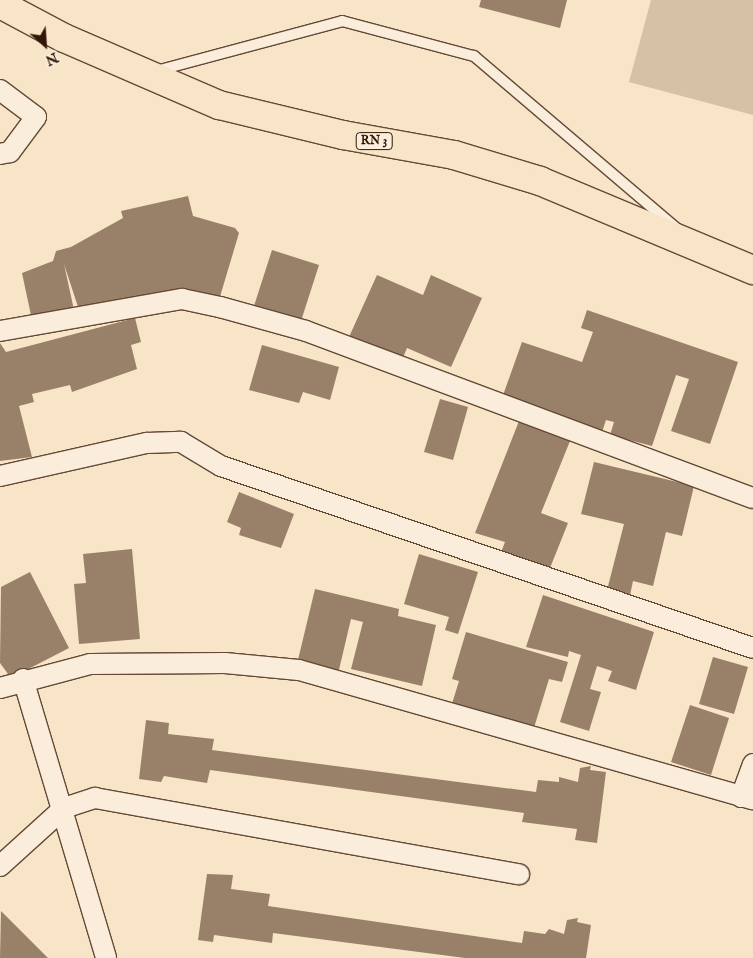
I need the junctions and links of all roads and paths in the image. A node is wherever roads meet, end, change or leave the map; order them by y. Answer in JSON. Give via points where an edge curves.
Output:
{"nodes":[{"id":1,"x":0,"y":4,"type":"edge"},
{"id":2,"x":147,"y":74,"type":"junction"},
{"id":3,"x":0,"y":90,"type":"edge"},
{"id":4,"x":0,"y":154,"type":"edge"},
{"id":5,"x":698,"y":247,"type":"junction"},
{"id":6,"x":753,"y":270,"type":"edge"},
{"id":7,"x":0,"y":331,"type":"edge"},
{"id":8,"x":0,"y":476,"type":"edge"},
{"id":9,"x":753,"y":498,"type":"edge"},
{"id":10,"x":753,"y":648,"type":"edge"},
{"id":11,"x":23,"y":678,"type":"junction"},
{"id":12,"x":0,"y":688,"type":"edge"},
{"id":13,"x":753,"y":764,"type":"edge"},
{"id":14,"x":747,"y":798,"type":"edge"},
{"id":15,"x":64,"y":808,"type":"junction"},
{"id":16,"x":0,"y":866,"type":"edge"},
{"id":17,"x":519,"y":874,"type":"dead end"},
{"id":18,"x":106,"y":958,"type":"edge"}],
"edges":[{"from":1,"to":2,"type":"main road","number":"RN 3"},
{"from":2,"to":5,"type":"main road","number":"RN 3","via":[[219,105],[343,135],[454,155],[540,181]]},
{"from":2,"to":5,"type":"lane","via":[[342,21],[474,56]]},
{"from":3,"to":4,"type":"street","via":[[36,118],[10,152]]},
{"from":5,"to":6,"type":"main road","number":"RN 3"},
{"from":7,"to":9,"type":"street","via":[[182,299],[220,306],[306,331]]},
{"from":8,"to":10,"type":"street","via":[[147,443],[181,442],[221,466]]},
{"from":11,"to":12,"type":"street"},
{"from":11,"to":14,"type":"street","via":[[90,664],[147,662],[299,670]]},
{"from":11,"to":15,"type":"street"},
{"from":13,"to":14,"type":"street"},
{"from":15,"to":16,"type":"street"},
{"from":15,"to":17,"type":"street","via":[[95,798]]},
{"from":15,"to":18,"type":"street"}]}
